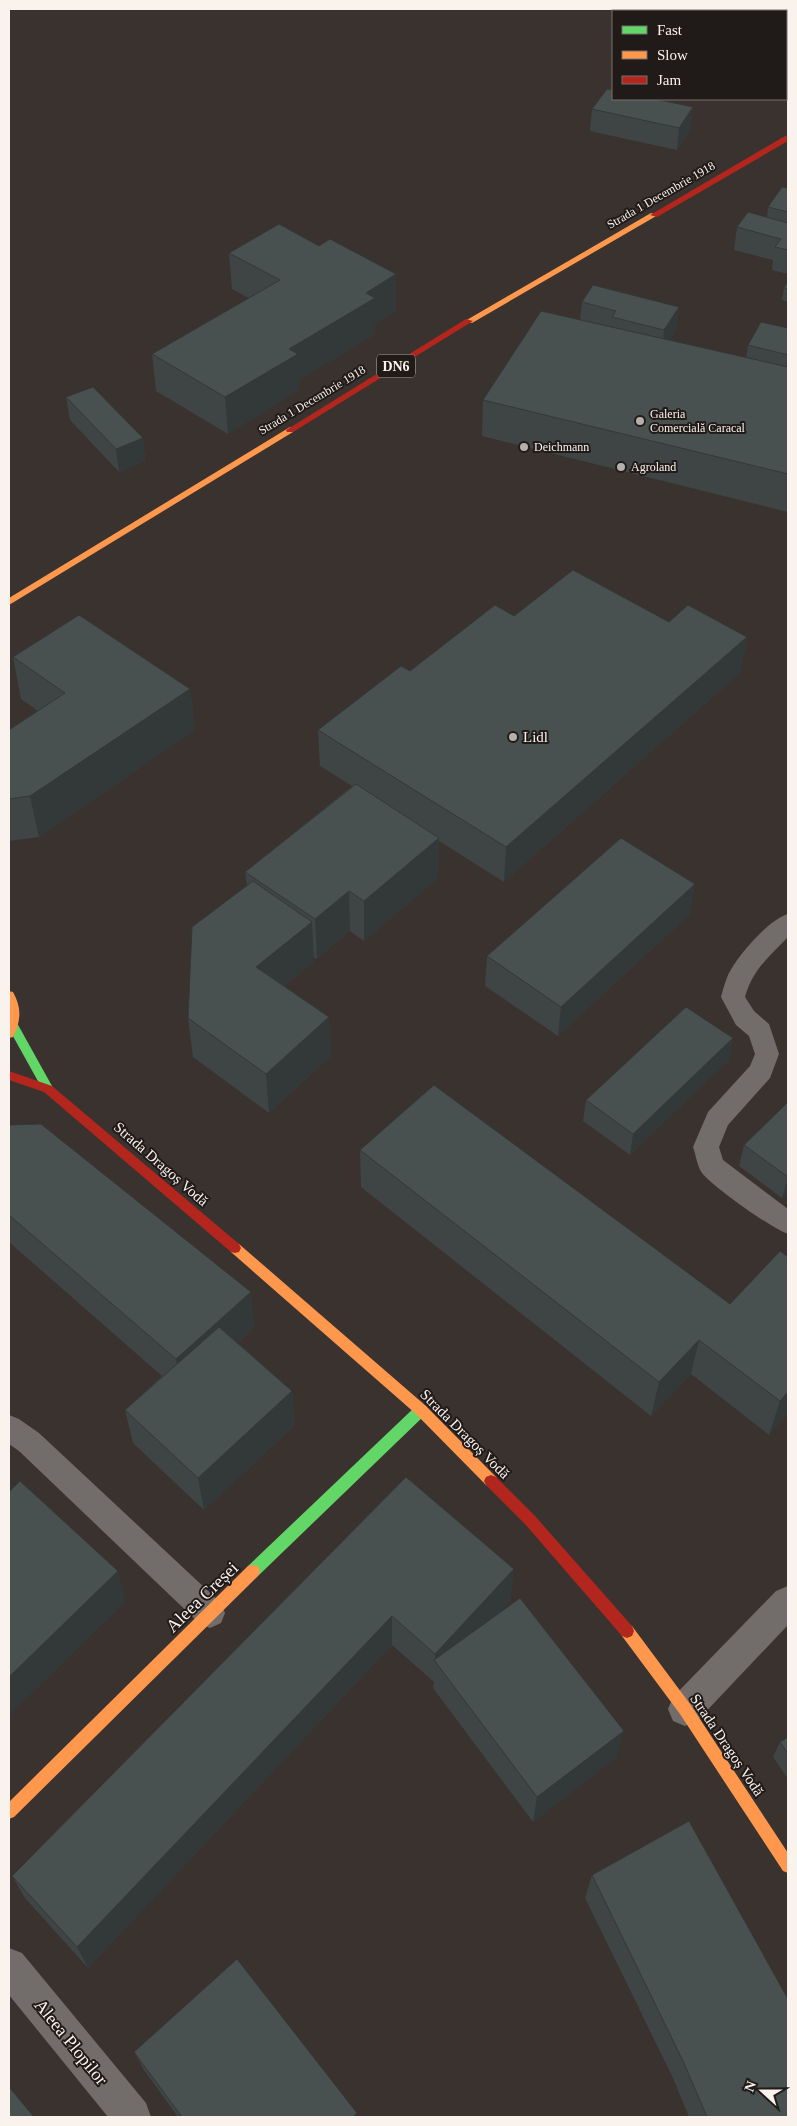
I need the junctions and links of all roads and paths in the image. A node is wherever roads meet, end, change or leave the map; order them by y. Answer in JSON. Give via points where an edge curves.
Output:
{"nodes":[{"id":1,"x":788,"y":138,"type":"edge"},
{"id":2,"x":9,"y":602,"type":"edge"},
{"id":3,"x":788,"y":923,"type":"edge"},
{"id":4,"x":9,"y":995,"type":"edge"},
{"id":5,"x":11,"y":1030,"type":"edge"},
{"id":6,"x":9,"y":1075,"type":"edge"},
{"id":7,"x":48,"y":1089,"type":"junction"},
{"id":8,"x":788,"y":1222,"type":"edge"},
{"id":9,"x":421,"y":1410,"type":"junction"},
{"id":10,"x":9,"y":1428,"type":"edge"},
{"id":11,"x":788,"y":1602,"type":"edge"},
{"id":12,"x":210,"y":1613,"type":"junction"},
{"id":13,"x":686,"y":1708,"type":"junction"},
{"id":14,"x":9,"y":1812,"type":"edge"},
{"id":15,"x":788,"y":1866,"type":"edge"},
{"id":16,"x":9,"y":1966,"type":"edge"},
{"id":17,"x":132,"y":2117,"type":"edge"}],
"edges":[{"from":1,"to":2,"type":"street","name":"Strada 1 Decembrie 1918","number":"DN6","via":[[456,330]]},
{"from":3,"to":8,"type":"lane","via":[[754,956],[739,977],[733,997],[745,1018],[760,1031],[767,1054],[761,1071],[718,1119],[706,1147],[712,1166]]},
{"from":4,"to":5,"type":"street","via":[[16,1009]]},
{"from":5,"to":7,"type":"street"},
{"from":6,"to":7,"type":"street"},
{"from":7,"to":9,"type":"street","name":"Strada Dragoș Vodă"},
{"from":9,"to":12,"type":"street","name":"Aleea Creșei"},
{"from":9,"to":13,"type":"street","name":"Strada Dragoș Vodă","via":[[537,1528],[620,1622]]},
{"from":10,"to":12,"type":"lane","via":[[30,1442]]},
{"from":11,"to":13,"type":"street"},
{"from":12,"to":14,"type":"street","name":"Aleea Creșei"},
{"from":13,"to":15,"type":"street","name":"Strada Dragoș Vodă"},
{"from":16,"to":17,"type":"street","name":"Aleea Plopilor"}]}
